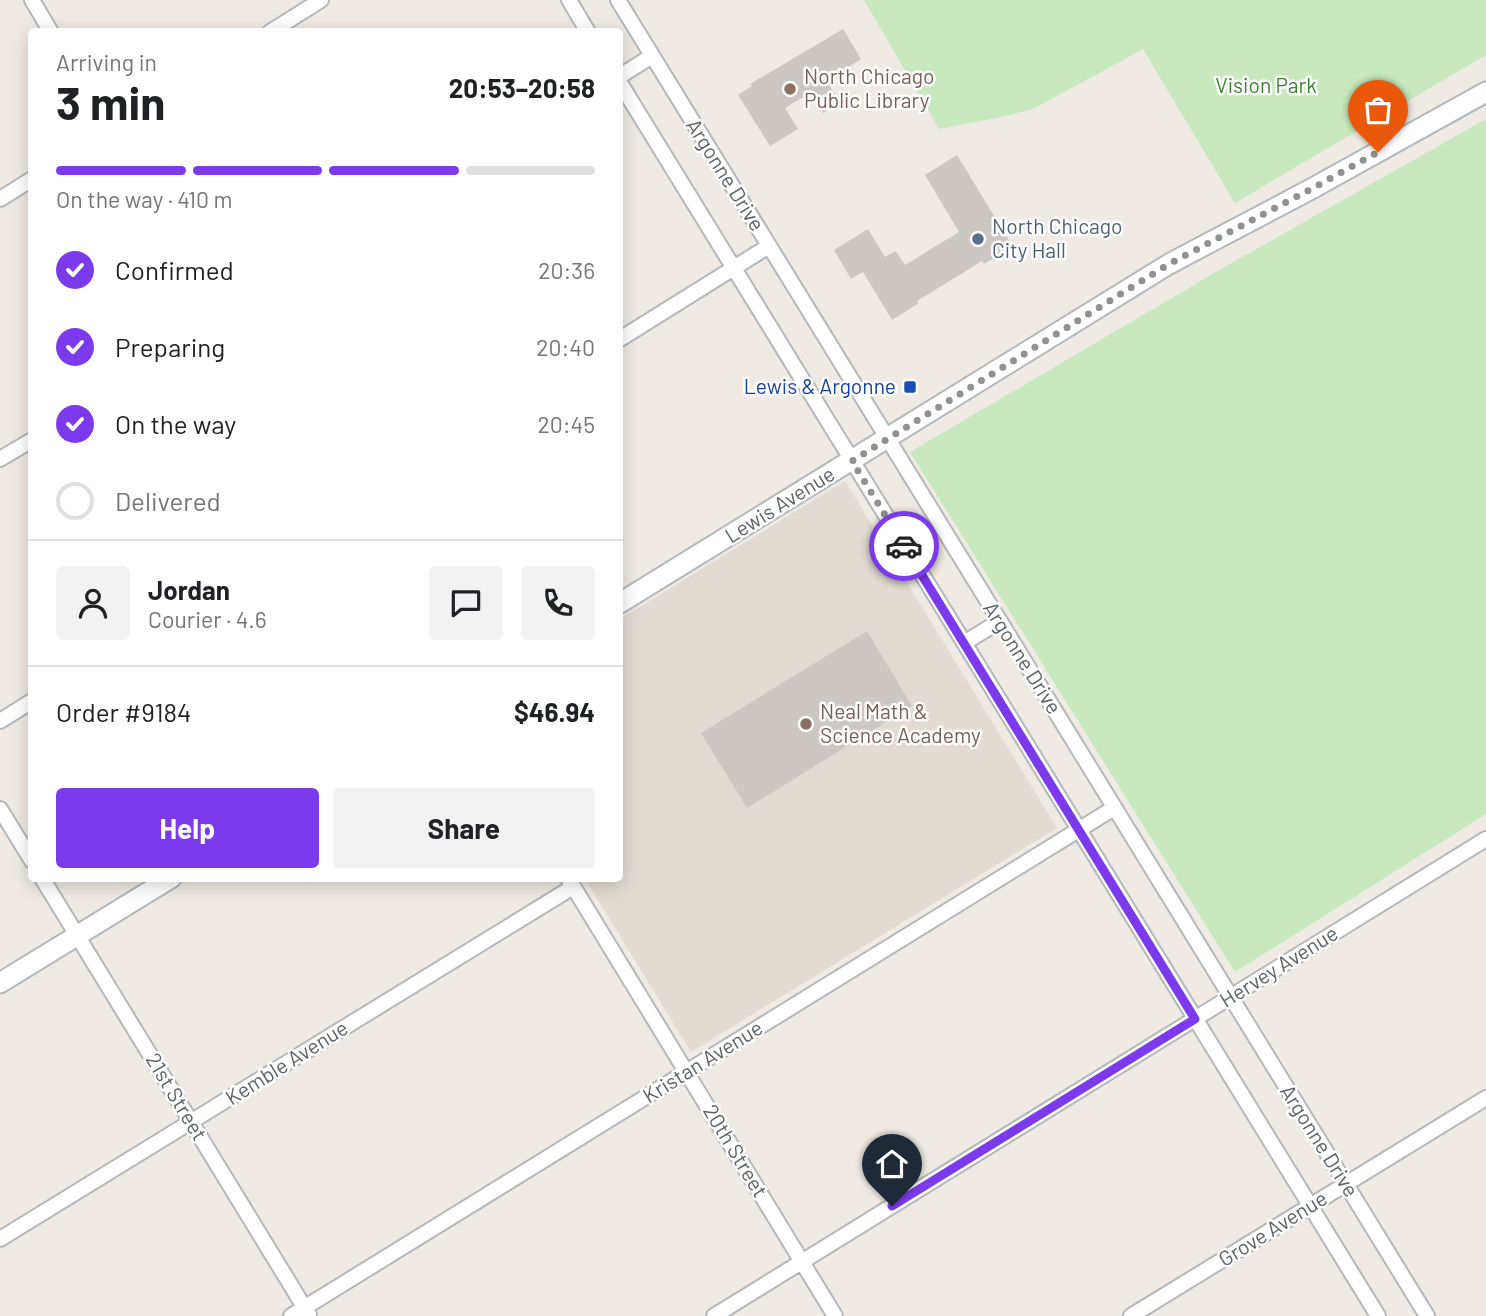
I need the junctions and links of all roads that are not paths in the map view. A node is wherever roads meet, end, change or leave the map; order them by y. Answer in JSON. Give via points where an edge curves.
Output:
{"nodes":[{"id":1,"x":32,"y":0,"type":"edge"},
{"id":2,"x":321,"y":0,"type":"edge"},
{"id":3,"x":569,"y":0,"type":"edge"},
{"id":4,"x":618,"y":0,"type":"edge"},
{"id":5,"x":49,"y":28,"type":"edge"},
{"id":6,"x":276,"y":28,"type":"edge"},
{"id":7,"x":586,"y":28,"type":"edge"},
{"id":8,"x":652,"y":56,"type":"junction"},
{"id":9,"x":623,"y":74,"type":"edge"},
{"id":10,"x":623,"y":88,"type":"edge"},
{"id":11,"x":1486,"y":92,"type":"edge"},
{"id":12,"x":28,"y":182,"type":"edge"},
{"id":13,"x":0,"y":199,"type":"edge"},
{"id":14,"x":769,"y":246,"type":"junction"},
{"id":15,"x":733,"y":268,"type":"junction"},
{"id":16,"x":623,"y":337,"type":"edge"},
{"id":17,"x":887,"y":439,"type":"junction"},
{"id":18,"x":28,"y":442,"type":"edge"},
{"id":19,"x":0,"y":459,"type":"edge"},
{"id":20,"x":852,"y":461,"type":"junction"},
{"id":21,"x":623,"y":601,"type":"edge"},
{"id":22,"x":1000,"y":621,"type":"junction"},
{"id":23,"x":964,"y":643,"type":"junction"},
{"id":24,"x":28,"y":704,"type":"edge"},
{"id":25,"x":0,"y":721,"type":"edge"},
{"id":26,"x":1114,"y":808,"type":"junction"},
{"id":27,"x":0,"y":809,"type":"edge"},
{"id":28,"x":1079,"y":830,"type":"junction"},
{"id":29,"x":1486,"y":838,"type":"edge"},
{"id":30,"x":28,"y":854,"type":"edge"},
{"id":31,"x":44,"y":882,"type":"edge"},
{"id":32,"x":165,"y":882,"type":"edge"},
{"id":33,"x":571,"y":883,"type":"edge"},
{"id":34,"x":77,"y":936,"type":"junction"},
{"id":35,"x":0,"y":983,"type":"edge"},
{"id":36,"x":1231,"y":997,"type":"junction"},
{"id":37,"x":1195,"y":1019,"type":"junction"},
{"id":38,"x":686,"y":1072,"type":"junction"},
{"id":39,"x":1486,"y":1098,"type":"edge"},
{"id":40,"x":191,"y":1122,"type":"junction"},
{"id":41,"x":1346,"y":1184,"type":"junction"},
{"id":42,"x":1310,"y":1206,"type":"junction"},
{"id":43,"x":0,"y":1239,"type":"edge"},
{"id":44,"x":802,"y":1262,"type":"junction"},
{"id":45,"x":307,"y":1312,"type":"edge"},
{"id":46,"x":291,"y":1316,"type":"edge"},
{"id":47,"x":714,"y":1316,"type":"edge"},
{"id":48,"x":835,"y":1316,"type":"edge"},
{"id":49,"x":1131,"y":1316,"type":"edge"},
{"id":50,"x":1378,"y":1316,"type":"edge"},
{"id":51,"x":1427,"y":1316,"type":"edge"}],
"edges":[{"from":1,"to":5,"type":"street"},
{"from":2,"to":6,"type":"street"},
{"from":3,"to":7,"type":"street"},
{"from":4,"to":8,"type":"street","name":"Argonne Drive"},
{"from":8,"to":9,"type":"street"},
{"from":8,"to":14,"type":"street","name":"Argonne Drive"},
{"from":10,"to":15,"type":"street","name":"Argonne Drive"},
{"from":11,"to":17,"type":"main road","name":"Lewis Avenue","via":[[1169,264]]},
{"from":12,"to":13,"type":"street"},
{"from":14,"to":15,"type":"street"},
{"from":14,"to":17,"type":"street","name":"Argonne Drive"},
{"from":15,"to":16,"type":"street"},
{"from":15,"to":20,"type":"street","name":"Argonne Drive"},
{"from":17,"to":20,"type":"main road","name":"Lewis Avenue"},
{"from":17,"to":22,"type":"street","name":"Argonne Drive"},
{"from":18,"to":19,"type":"street"},
{"from":20,"to":21,"type":"main road","name":"Lewis Avenue"},
{"from":20,"to":23,"type":"street","name":"Argonne Drive"},
{"from":22,"to":23,"type":"street"},
{"from":22,"to":26,"type":"street","name":"Argonne Drive"},
{"from":23,"to":28,"type":"street","name":"Argonne Drive"},
{"from":24,"to":25,"type":"street"},
{"from":26,"to":28,"type":"street","name":"Kristan Avenue"},
{"from":26,"to":36,"type":"street","name":"Argonne Drive"},
{"from":27,"to":30,"type":"street"},
{"from":28,"to":37,"type":"street","name":"Argonne Drive"},
{"from":28,"to":38,"type":"street","name":"Kristan Avenue"},
{"from":29,"to":36,"type":"street","name":"Hervey Avenue"},
{"from":31,"to":34,"type":"street","name":"21st Street"},
{"from":32,"to":34,"type":"main road"},
{"from":33,"to":38,"type":"street","name":"20th Street"},
{"from":33,"to":40,"type":"street","name":"Kemble Avenue"},
{"from":34,"to":35,"type":"main road"},
{"from":34,"to":40,"type":"street","name":"21st Street"},
{"from":36,"to":37,"type":"street","name":"Hervey Avenue"},
{"from":36,"to":41,"type":"street","name":"Argonne Drive"},
{"from":37,"to":42,"type":"street","name":"Argonne Drive"},
{"from":37,"to":44,"type":"street","name":"Hervey Avenue"},
{"from":38,"to":44,"type":"street","name":"20th Street"},
{"from":38,"to":45,"type":"street","name":"Kristan Avenue"},
{"from":39,"to":41,"type":"street","name":"Grove Avenue"},
{"from":40,"to":43,"type":"street","name":"Kemble Avenue"},
{"from":40,"to":45,"type":"street","name":"21st Street"},
{"from":41,"to":42,"type":"street","name":"Grove Avenue"},
{"from":41,"to":51,"type":"street","name":"Argonne Drive"},
{"from":42,"to":49,"type":"street","name":"Grove Avenue"},
{"from":42,"to":50,"type":"street","name":"Argonne Drive"},
{"from":44,"to":47,"type":"street","name":"Hervey Avenue"},
{"from":44,"to":48,"type":"street","name":"20th Street"},
{"from":45,"to":46,"type":"street","name":"Kristan Avenue"}]}
